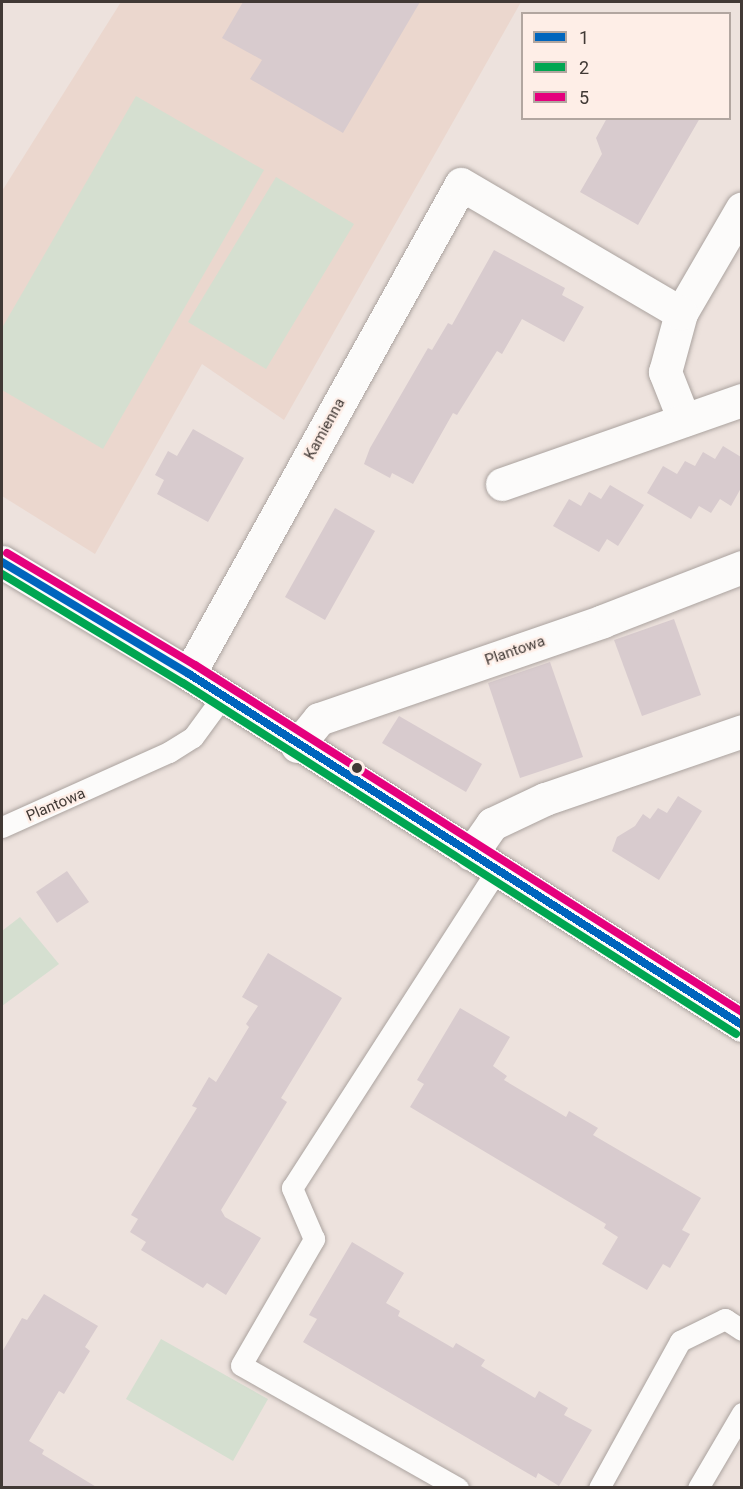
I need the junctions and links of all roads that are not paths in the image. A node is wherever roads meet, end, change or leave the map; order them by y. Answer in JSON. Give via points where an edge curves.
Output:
{"nodes":[{"id":1,"x":741,"y":208,"type":"edge"},
{"id":2,"x":681,"y":313,"type":"junction"},
{"id":3,"x":741,"y":400,"type":"edge"},
{"id":4,"x":684,"y":420,"type":"junction"},
{"id":5,"x":502,"y":484,"type":"dead end"},
{"id":6,"x":2,"y":562,"type":"edge"},
{"id":7,"x":741,"y":567,"type":"edge"},
{"id":8,"x":189,"y":674,"type":"junction"},
{"id":9,"x":223,"y":696,"type":"junction"},
{"id":10,"x":741,"y":731,"type":"edge"},
{"id":11,"x":297,"y":746,"type":"junction"},
{"id":12,"x":2,"y":827,"type":"edge"},
{"id":13,"x":484,"y":862,"type":"junction"},
{"id":14,"x":741,"y":1025,"type":"edge"},
{"id":15,"x":741,"y":1330,"type":"edge"},
{"id":16,"x":741,"y":1413,"type":"edge"},
{"id":17,"x":459,"y":1488,"type":"edge"},
{"id":18,"x":599,"y":1488,"type":"edge"},
{"id":19,"x":698,"y":1488,"type":"edge"}],
"edges":[{"from":1,"to":2,"type":"street"},
{"from":2,"to":4,"type":"street","via":[[665,372]]},
{"from":2,"to":8,"type":"street","name":"Kamienna","via":[[461,184]]},
{"from":3,"to":4,"type":"street"},
{"from":4,"to":5,"type":"street"},
{"from":6,"to":8,"type":"street"},
{"from":7,"to":11,"type":"street","name":"Plantowa","via":[[603,621],[319,719]]},
{"from":8,"to":9,"type":"street"},
{"from":9,"to":11,"type":"street"},
{"from":9,"to":12,"type":"lane","name":"Plantowa","via":[[192,737],[169,752]]},
{"from":10,"to":13,"type":"street","via":[[544,799],[492,824]]},
{"from":11,"to":13,"type":"street"},
{"from":13,"to":14,"type":"street"},
{"from":13,"to":17,"type":"lane","via":[[292,1188],[314,1239],[241,1365]]},
{"from":15,"to":18,"type":"lane","via":[[725,1319],[680,1341]]},
{"from":16,"to":19,"type":"lane"}]}
